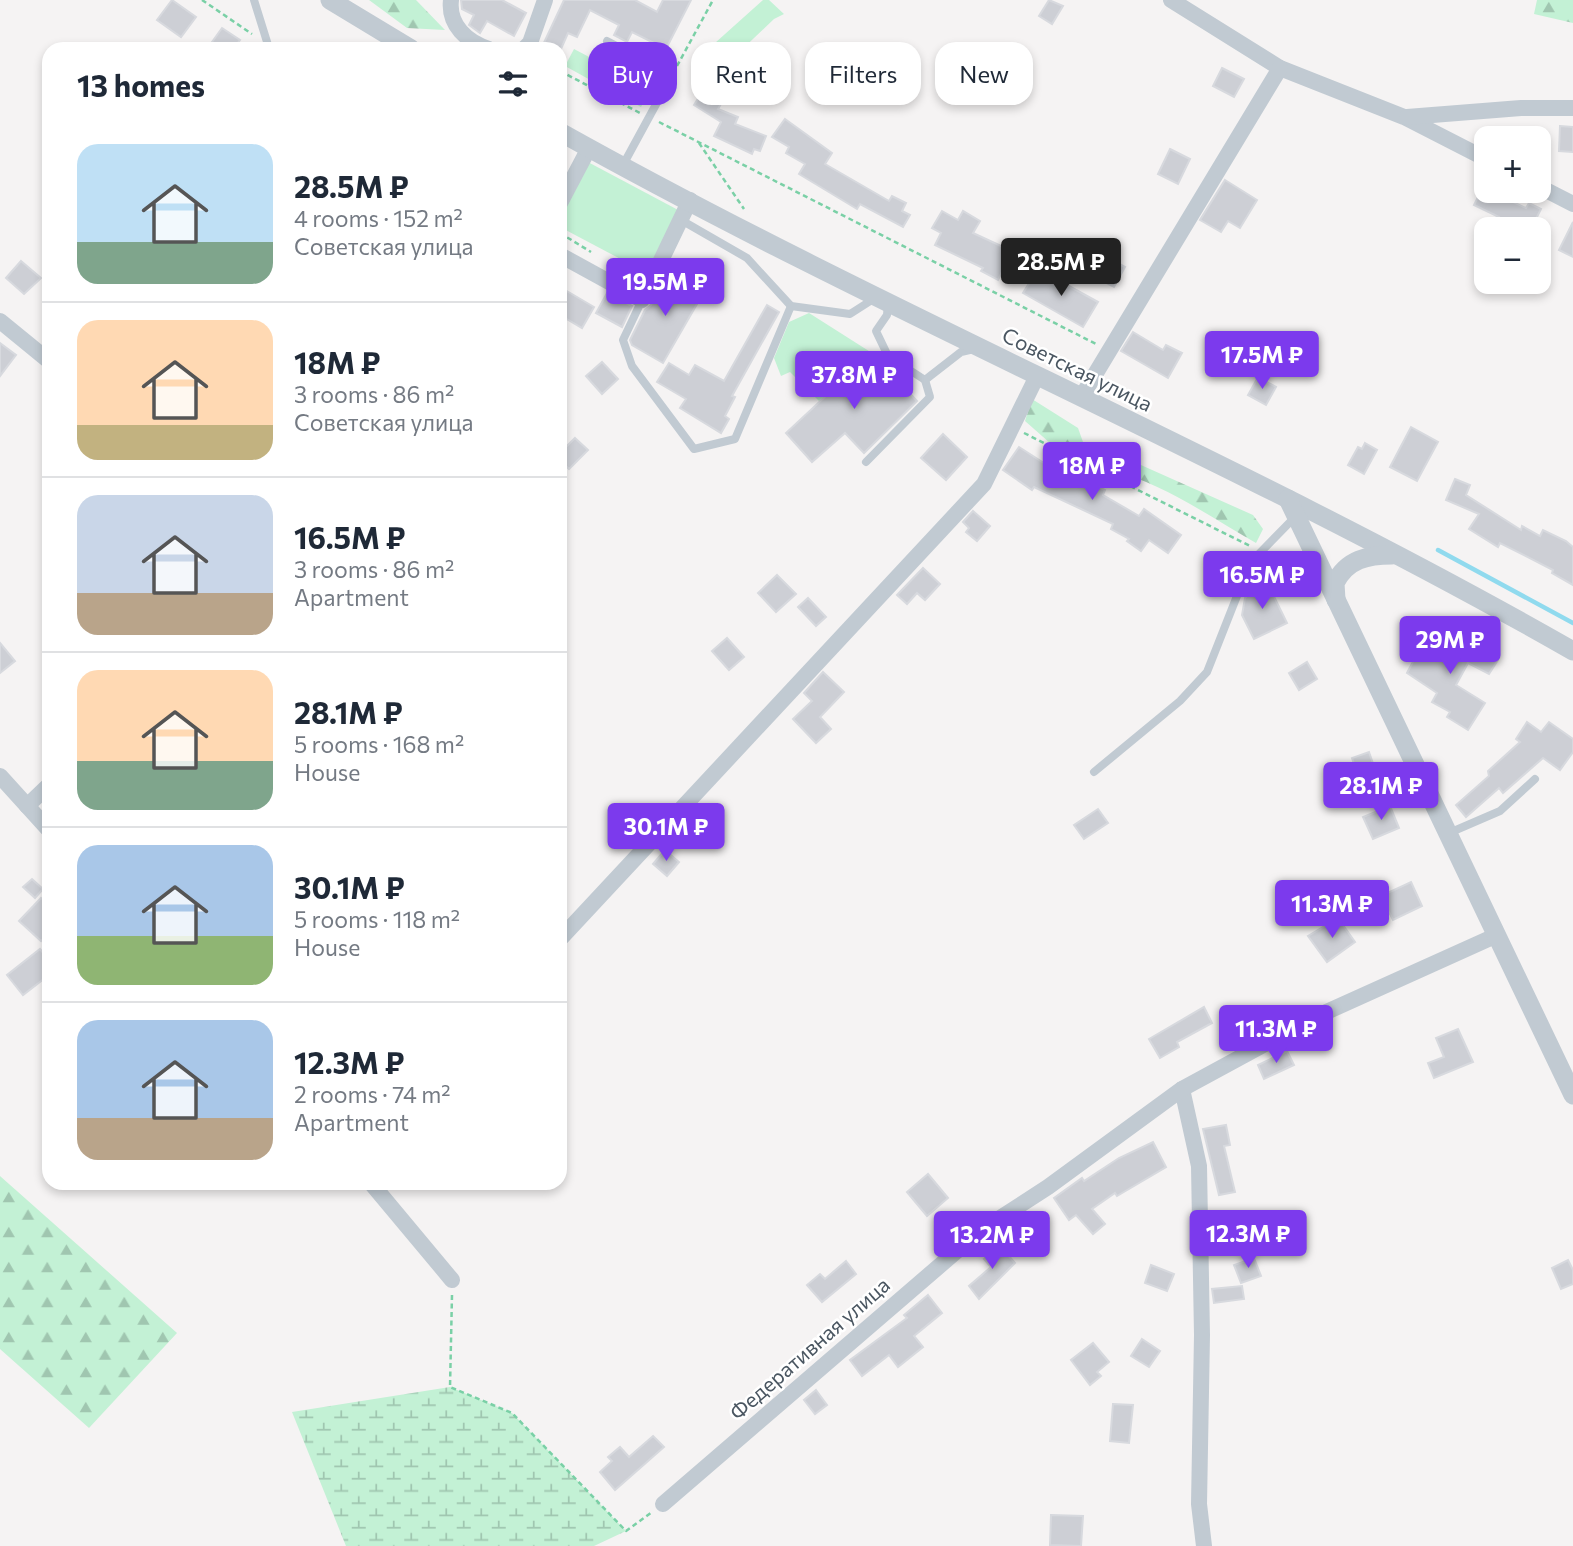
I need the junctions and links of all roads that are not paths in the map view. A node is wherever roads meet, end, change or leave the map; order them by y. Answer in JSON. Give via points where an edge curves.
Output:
{"nodes":[{"id":1,"x":254,"y":0,"type":"edge"},
{"id":2,"x":330,"y":0,"type":"edge"},
{"id":3,"x":451,"y":0,"type":"edge"},
{"id":4,"x":545,"y":0,"type":"edge"},
{"id":5,"x":1171,"y":0,"type":"edge"},
{"id":6,"x":607,"y":41,"type":"dead end"},
{"id":7,"x":267,"y":42,"type":"edge"},
{"id":8,"x":399,"y":42,"type":"edge"},
{"id":9,"x":470,"y":42,"type":"edge"},
{"id":10,"x":530,"y":42,"type":"edge"},
{"id":11,"x":1280,"y":68,"type":"junction"},
{"id":12,"x":1573,"y":108,"type":"edge"},
{"id":13,"x":1404,"y":117,"type":"junction"},
{"id":14,"x":567,"y":136,"type":"edge"},
{"id":15,"x":589,"y":148,"type":"junction"},
{"id":16,"x":1474,"y":153,"type":"edge"},
{"id":17,"x":623,"y":166,"type":"junction"},
{"id":18,"x":567,"y":190,"type":"edge"},
{"id":19,"x":1551,"y":193,"type":"edge"},
{"id":20,"x":690,"y":200,"type":"junction"},
{"id":21,"x":1573,"y":204,"type":"edge"},
{"id":22,"x":681,"y":220,"type":"junction"},
{"id":23,"x":567,"y":259,"type":"edge"},
{"id":24,"x":883,"y":299,"type":"junction"},
{"id":25,"x":642,"y":300,"type":"junction"},
{"id":26,"x":791,"y":306,"type":"junction"},
{"id":27,"x":0,"y":321,"type":"edge"},
{"id":28,"x":979,"y":348,"type":"junction"},
{"id":29,"x":42,"y":355,"type":"edge"},
{"id":30,"x":1037,"y":376,"type":"junction"},
{"id":31,"x":925,"y":380,"type":"junction"},
{"id":32,"x":1082,"y":397,"type":"junction"},
{"id":33,"x":866,"y":462,"type":"dead end"},
{"id":34,"x":1292,"y":507,"type":"junction"},
{"id":35,"x":1397,"y":555,"type":"junction"},
{"id":36,"x":1336,"y":601,"type":"junction"},
{"id":37,"x":1573,"y":651,"type":"edge"},
{"id":38,"x":1094,"y":772,"type":"dead end"},
{"id":39,"x":0,"y":776,"type":"edge"},
{"id":40,"x":1535,"y":779,"type":"dead end"},
{"id":41,"x":42,"y":792,"type":"edge"},
{"id":42,"x":27,"y":806,"type":"junction"},
{"id":43,"x":42,"y":822,"type":"edge"},
{"id":44,"x":1447,"y":834,"type":"junction"},
{"id":45,"x":567,"y":931,"type":"edge"},
{"id":46,"x":1495,"y":936,"type":"junction"},
{"id":47,"x":1182,"y":1089,"type":"junction"},
{"id":48,"x":1573,"y":1095,"type":"edge"},
{"id":49,"x":377,"y":1190,"type":"edge"},
{"id":50,"x":452,"y":1280,"type":"road end"},
{"id":51,"x":663,"y":1504,"type":"road end"},
{"id":52,"x":1205,"y":1546,"type":"edge"}],
"edges":[{"from":1,"to":7,"type":"lane"},
{"from":2,"to":8,"type":"street"},
{"from":3,"to":9,"type":"street","via":[[449,13]]},
{"from":4,"to":10,"type":"street"},
{"from":5,"to":11,"type":"street"},
{"from":6,"to":17,"type":"lane","via":[[672,75]]},
{"from":11,"to":13,"type":"street"},
{"from":11,"to":32,"type":"street"},
{"from":12,"to":13,"type":"street"},
{"from":13,"to":16,"type":"street"},
{"from":14,"to":15,"type":"street","name":"Советская улица"},
{"from":15,"to":17,"type":"street","name":"Советская улица"},
{"from":15,"to":18,"type":"street"},
{"from":17,"to":20,"type":"street","name":"Советская улица"},
{"from":19,"to":21,"type":"street"},
{"from":20,"to":22,"type":"street"},
{"from":20,"to":24,"type":"street","name":"Советская улица"},
{"from":22,"to":25,"type":"street"},
{"from":22,"to":26,"type":"lane","via":[[747,258]]},
{"from":23,"to":25,"type":"street"},
{"from":24,"to":26,"type":"lane","via":[[850,314]]},
{"from":24,"to":28,"type":"street","name":"Советская улица"},
{"from":24,"to":31,"type":"lane","via":[[887,315],[877,331],[888,356]]},
{"from":25,"to":26,"type":"lane","via":[[623,340],[632,366],[694,449],[734,439]]},
{"from":27,"to":29,"type":"street"},
{"from":28,"to":30,"type":"street","name":"Советская улица"},
{"from":28,"to":31,"type":"lane","via":[[961,352]]},
{"from":30,"to":32,"type":"street","name":"Советская улица"},
{"from":30,"to":45,"type":"street","via":[[984,484]]},
{"from":31,"to":33,"type":"lane","via":[[930,397]]},
{"from":32,"to":34,"type":"street","name":"Советская улица"},
{"from":34,"to":35,"type":"street","name":"Советская улица"},
{"from":34,"to":36,"type":"street"},
{"from":34,"to":38,"type":"lane","via":[[1250,563],[1207,672],[1180,701]]},
{"from":35,"to":36,"type":"street","via":[[1368,555],[1348,566],[1335,583]]},
{"from":35,"to":37,"type":"street","name":"Советская улица"},
{"from":36,"to":44,"type":"street"},
{"from":39,"to":42,"type":"street"},
{"from":40,"to":44,"type":"lane","via":[[1500,811]]},
{"from":41,"to":42,"type":"street"},
{"from":42,"to":43,"type":"street"},
{"from":44,"to":46,"type":"street"},
{"from":46,"to":47,"type":"street","name":"Федеративная улица","via":[[1313,1018]]},
{"from":46,"to":48,"type":"street"},
{"from":47,"to":51,"type":"street","name":"Федеративная улица","via":[[979,1231]]},
{"from":47,"to":52,"type":"street","via":[[1199,1166],[1199,1504]]},
{"from":49,"to":50,"type":"street"}]}
